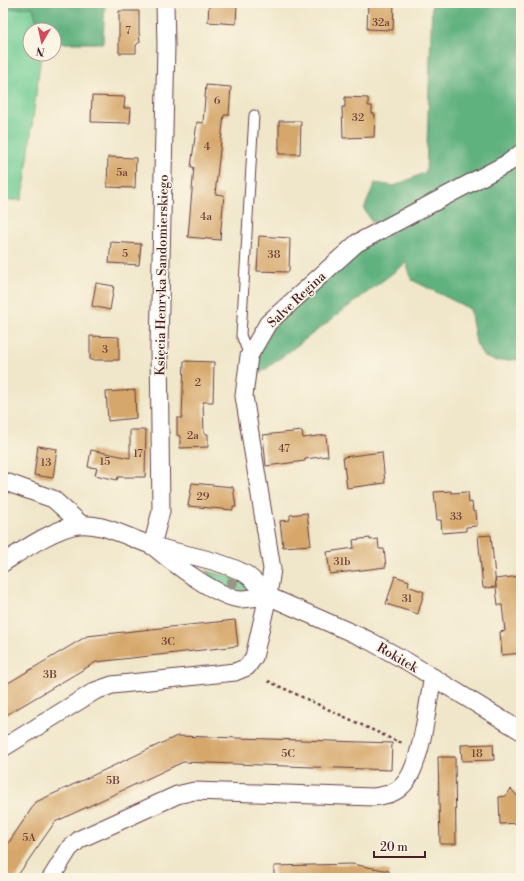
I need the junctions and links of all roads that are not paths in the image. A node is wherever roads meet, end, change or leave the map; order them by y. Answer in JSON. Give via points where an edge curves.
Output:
{"nodes":[{"id":1,"x":165,"y":3,"type":"edge"},
{"id":2,"x":254,"y":115,"type":"dead end"},
{"id":3,"x":521,"y":153,"type":"edge"},
{"id":4,"x":249,"y":356,"type":"junction"},
{"id":5,"x":3,"y":481,"type":"edge"},
{"id":6,"x":81,"y":524,"type":"junction"},
{"id":7,"x":152,"y":546,"type":"junction"},
{"id":8,"x":3,"y":563,"type":"edge"},
{"id":9,"x":268,"y":596,"type":"junction"},
{"id":10,"x":432,"y":678,"type":"junction"},
{"id":11,"x":521,"y":731,"type":"edge"},
{"id":12,"x":3,"y":748,"type":"edge"},
{"id":13,"x":50,"y":878,"type":"edge"}],
"edges":[{"from":1,"to":7,"type":"street","name":"Księcia Henryka Sandomierskiego","via":[[159,347],[161,512]]},
{"from":2,"to":4,"type":"lane","via":[[241,335]]},
{"from":3,"to":4,"type":"street","name":"Salve Regina","via":[[508,163],[357,243],[268,323]]},
{"from":4,"to":9,"type":"street","name":"Salve Regina","via":[[244,396],[272,569]]},
{"from":5,"to":6,"type":"street","via":[[53,499]]},
{"from":6,"to":7,"type":"street","name":"Rokitek","via":[[99,526]]},
{"from":6,"to":8,"type":"street","via":[[51,534]]},
{"from":7,"to":9,"type":"street","name":"Rokitek","via":[[218,562],[245,574]]},
{"from":7,"to":9,"type":"street","name":"Rokitek","via":[[178,568],[214,589],[239,599]]},
{"from":9,"to":10,"type":"street","name":"Rokitek","via":[[368,640]]},
{"from":9,"to":12,"type":"street","name":"Salve Regina","via":[[254,657],[248,667],[235,672],[112,685],[94,692]]},
{"from":10,"to":11,"type":"street","name":"Rokitek"},
{"from":10,"to":13,"type":"street","via":[[412,774],[402,786],[390,794],[374,797],[194,791],[177,795],[80,840],[69,849]]}]}
